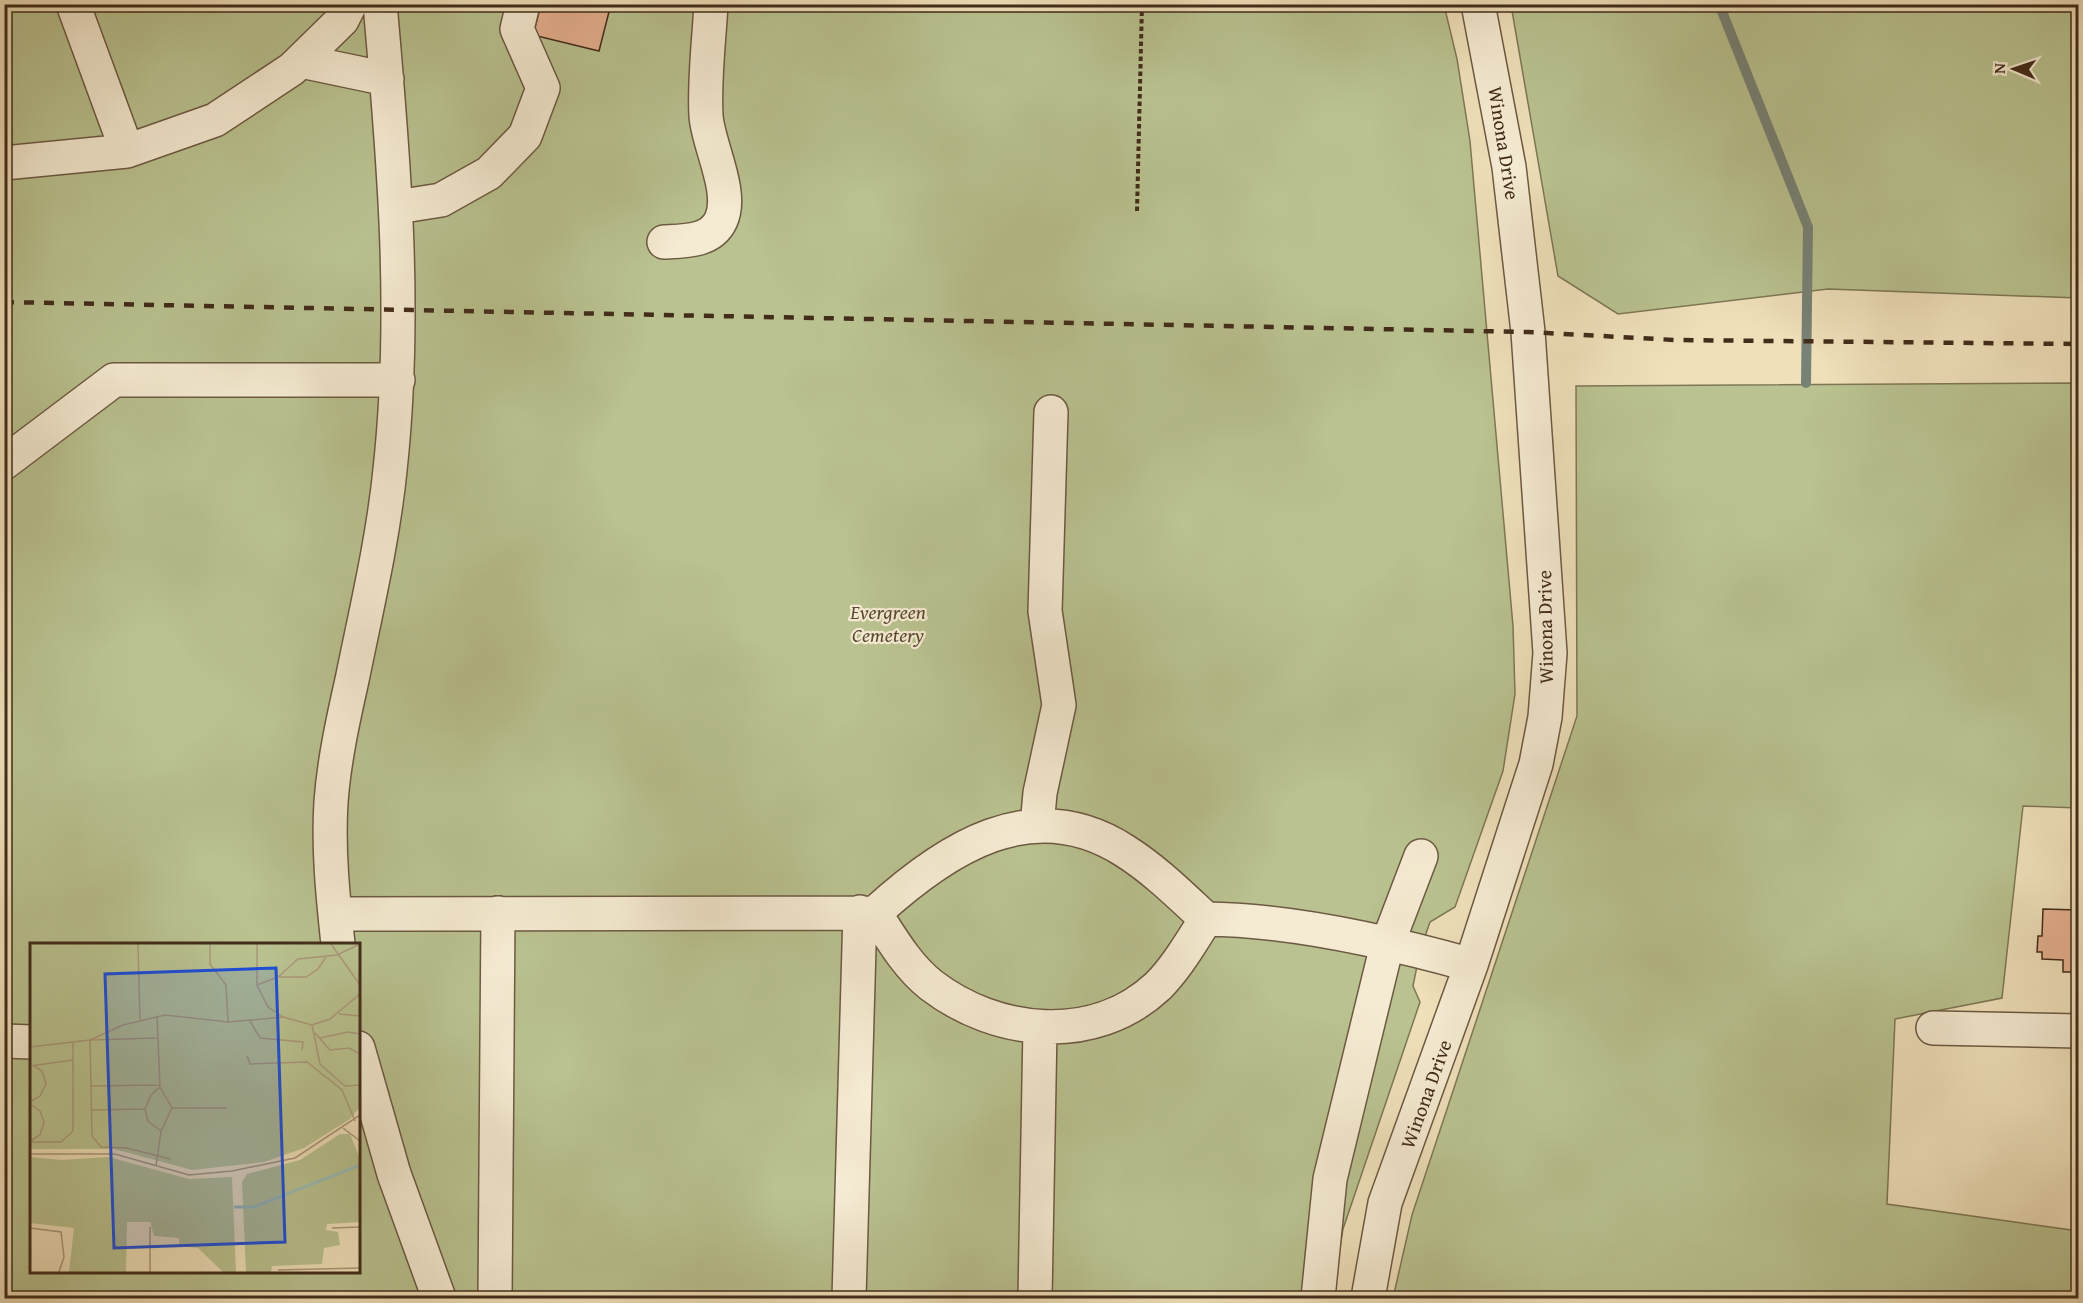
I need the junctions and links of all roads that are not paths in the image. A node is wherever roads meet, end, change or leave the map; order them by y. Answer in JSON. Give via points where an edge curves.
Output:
{"nodes":[{"id":1,"x":73,"y":4,"type":"edge"},
{"id":2,"x":350,"y":4,"type":"edge"},
{"id":3,"x":380,"y":4,"type":"edge"},
{"id":4,"x":523,"y":4,"type":"edge"},
{"id":5,"x":711,"y":4,"type":"edge"},
{"id":6,"x":1478,"y":4,"type":"edge"},
{"id":7,"x":301,"y":61,"type":"junction"},
{"id":8,"x":387,"y":79,"type":"junction"},
{"id":9,"x":126,"y":150,"type":"junction"},
{"id":10,"x":4,"y":164,"type":"edge"},
{"id":11,"x":397,"y":207,"type":"junction"},
{"id":12,"x":664,"y":242,"type":"dead end"},
{"id":13,"x":398,"y":380,"type":"junction"},
{"id":14,"x":1051,"y":412,"type":"dead end"},
{"id":15,"x":4,"y":463,"type":"edge"},
{"id":16,"x":1037,"y":826,"type":"junction"},
{"id":17,"x":1421,"y":856,"type":"dead end"},
{"id":18,"x":868,"y":912,"type":"junction"},
{"id":19,"x":498,"y":913,"type":"junction"},
{"id":20,"x":1206,"y":919,"type":"junction"},
{"id":21,"x":336,"y":929,"type":"edge"},
{"id":22,"x":1387,"y":945,"type":"junction"},
{"id":23,"x":1471,"y":965,"type":"junction"},
{"id":24,"x":1040,"y":1028,"type":"junction"},
{"id":25,"x":1933,"y":1028,"type":"dead end"},
{"id":26,"x":2079,"y":1031,"type":"edge"},
{"id":27,"x":4,"y":1041,"type":"edge"},
{"id":28,"x":30,"y":1042,"type":"edge"},
{"id":29,"x":360,"y":1055,"type":"edge"},
{"id":30,"x":439,"y":1299,"type":"edge"},
{"id":31,"x":495,"y":1299,"type":"edge"},
{"id":32,"x":849,"y":1299,"type":"edge"},
{"id":33,"x":1035,"y":1299,"type":"edge"},
{"id":34,"x":1318,"y":1299,"type":"edge"},
{"id":35,"x":1368,"y":1299,"type":"edge"}],
"edges":[{"from":1,"to":9,"type":"street"},
{"from":2,"to":7,"type":"street","via":[[342,20]]},
{"from":3,"to":8,"type":"street"},
{"from":4,"to":11,"type":"street","via":[[517,29],[543,88],[525,136],[489,173],[441,200]]},
{"from":5,"to":12,"type":"street","via":[[706,117],[724,195],[722,220],[710,233],[694,240]]},
{"from":6,"to":23,"type":"street","name":"Winona Drive","via":[[1509,167],[1524,296],[1550,653],[1545,717],[1536,764]]},
{"from":7,"to":8,"type":"street"},
{"from":7,"to":9,"type":"street","via":[[215,120]]},
{"from":8,"to":11,"type":"street"},
{"from":9,"to":10,"type":"street"},
{"from":11,"to":13,"type":"street"},
{"from":13,"to":15,"type":"street","via":[[114,380]]},
{"from":13,"to":21,"type":"street","via":[[390,472],[331,800],[329,858]]},
{"from":14,"to":16,"type":"street","via":[[1045,611],[1059,705]]},
{"from":16,"to":18,"type":"street","via":[[971,843],[934,863]]},
{"from":16,"to":20,"type":"street","via":[[1066,827],[1123,849]]},
{"from":17,"to":22,"type":"street"},
{"from":18,"to":19,"type":"street"},
{"from":18,"to":24,"type":"street","via":[[930,984],[975,1013]]},
{"from":18,"to":32,"type":"street"},
{"from":19,"to":21,"type":"street"},
{"from":19,"to":31,"type":"street"},
{"from":20,"to":22,"type":"street","via":[[1254,920]]},
{"from":20,"to":24,"type":"street","via":[[1157,986],[1125,1009],[1087,1023]]},
{"from":22,"to":23,"type":"street"},
{"from":22,"to":34,"type":"street","via":[[1330,1179]]},
{"from":23,"to":35,"type":"street","name":"Winona Drive","via":[[1385,1203]]},
{"from":24,"to":33,"type":"street"},
{"from":25,"to":26,"type":"street"},
{"from":27,"to":28,"type":"street"},
{"from":29,"to":30,"type":"street","via":[[394,1174]]}]}
